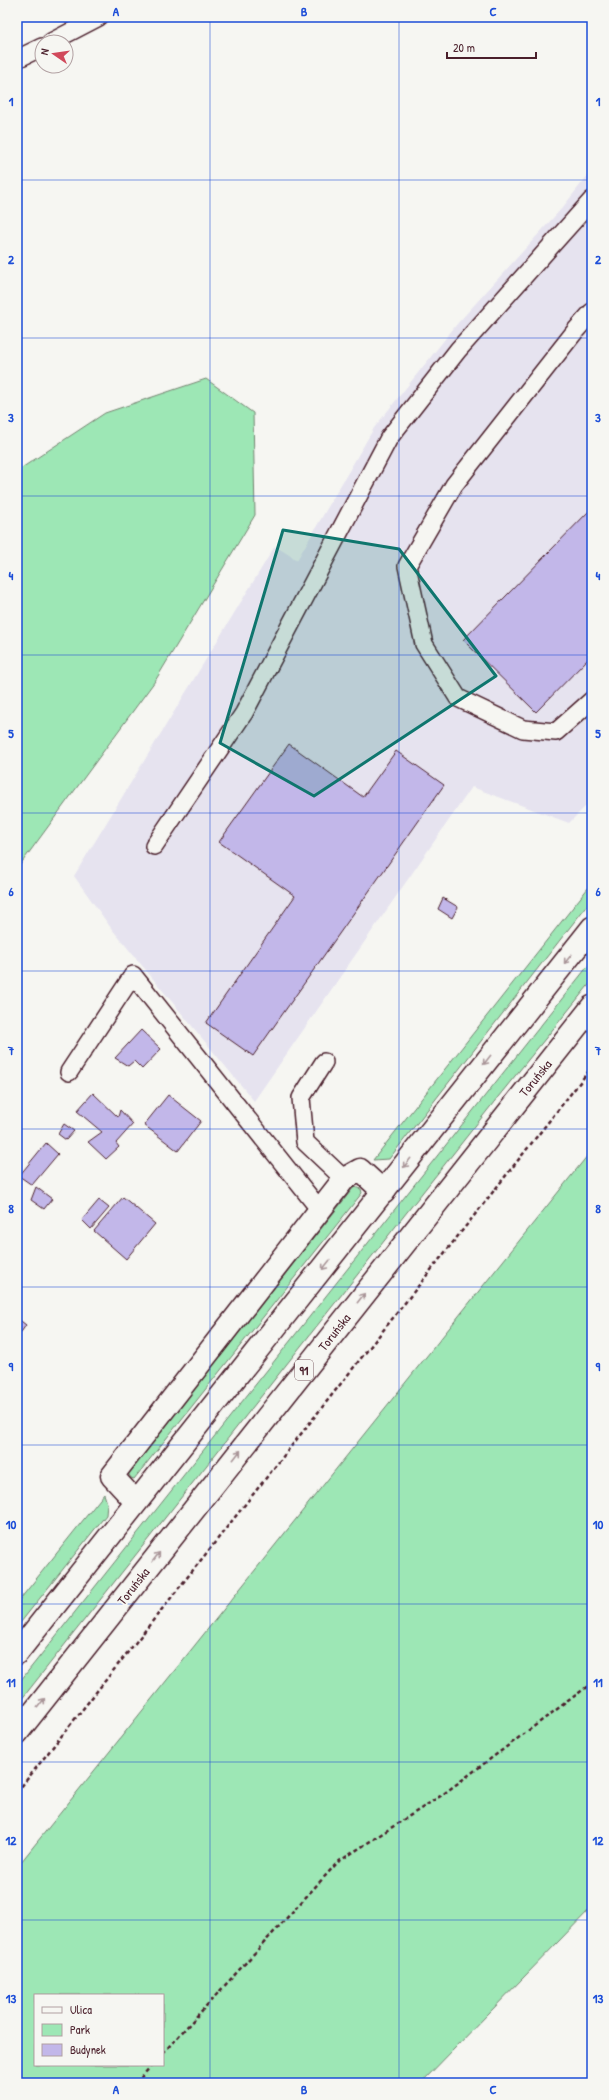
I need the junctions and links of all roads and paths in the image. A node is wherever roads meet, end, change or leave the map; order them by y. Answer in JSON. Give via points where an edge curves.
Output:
{"nodes":[{"id":1,"x":99,"y":17,"type":"edge"},
{"id":2,"x":66,"y":34,"type":"edge"},
{"id":3,"x":34,"y":50,"type":"edge"},
{"id":4,"x":17,"y":59,"type":"edge"},
{"id":5,"x":592,"y":200,"type":"edge"},
{"id":6,"x":592,"y":312,"type":"edge"},
{"id":7,"x":592,"y":700,"type":"edge"},
{"id":8,"x":154,"y":846,"type":"dead end"},
{"id":9,"x":592,"y":928,"type":"edge"},
{"id":10,"x":592,"y":1007,"type":"edge"},
{"id":11,"x":324,"y":1062,"type":"dead end"},
{"id":12,"x":592,"y":1066,"type":"edge"},
{"id":13,"x":69,"y":1072,"type":"dead end"},
{"id":14,"x":344,"y":1179,"type":"junction"},
{"id":15,"x":384,"y":1192,"type":"junction"},
{"id":16,"x":320,"y":1210,"type":"junction"},
{"id":17,"x":136,"y":1502,"type":"junction"},
{"id":18,"x":17,"y":1653,"type":"edge"},
{"id":19,"x":592,"y":1683,"type":"edge"},
{"id":20,"x":17,"y":1733,"type":"edge"},
{"id":21,"x":17,"y":1792,"type":"edge"},
{"id":22,"x":164,"y":2052,"type":"edge"},
{"id":23,"x":151,"y":2066,"type":"edge"},
{"id":24,"x":136,"y":2083,"type":"edge"}],
"edges":[{"from":1,"to":2,"type":"lane"},
{"from":3,"to":4,"type":"lane"},
{"from":5,"to":8,"type":"lane","via":[[458,350],[389,438],[244,713]]},
{"from":6,"to":7,"type":"lane","via":[[454,485],[407,566],[424,644],[458,698],[523,729],[556,732]]},
{"from":9,"to":15,"type":"main road","one_way":true},
{"from":20,"to":10,"type":"main road","name":"Toruńska","number":"91","one_way":true},
{"from":11,"to":14,"type":"lane","via":[[301,1098],[304,1142]]},
{"from":12,"to":21,"type":"path"},
{"from":13,"to":16,"type":"lane","via":[[133,975]]},
{"from":14,"to":15,"type":"main road","via":[[360,1170]]},
{"from":14,"to":16,"type":"main road"},
{"from":15,"to":17,"type":"main road","one_way":true},
{"from":16,"to":17,"type":"main road","via":[[112,1476]]},
{"from":17,"to":18,"type":"main road"},
{"from":19,"to":22,"type":"path","via":[[442,1795],[338,1862]]},
{"from":23,"to":24,"type":"path"}]}
